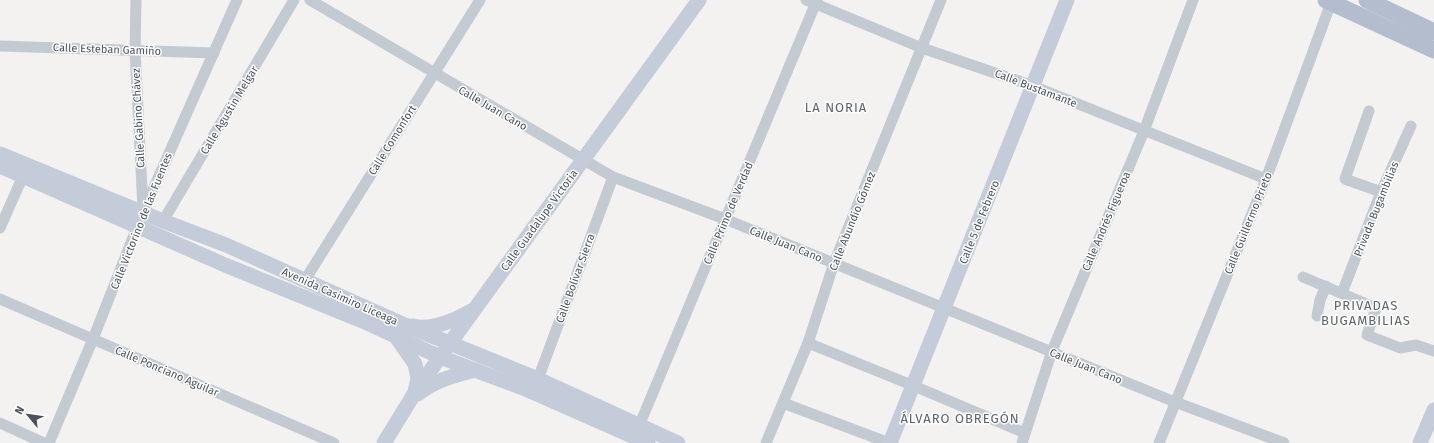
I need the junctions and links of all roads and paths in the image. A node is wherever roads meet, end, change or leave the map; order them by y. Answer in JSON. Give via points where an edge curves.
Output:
{"nodes":[{"id":1,"x":136,"y":0,"type":"edge"},
{"id":2,"x":238,"y":0,"type":"edge"},
{"id":3,"x":294,"y":0,"type":"edge"},
{"id":4,"x":310,"y":0,"type":"edge"},
{"id":5,"x":480,"y":0,"type":"edge"},
{"id":6,"x":699,"y":0,"type":"edge"},
{"id":7,"x":941,"y":0,"type":"edge"},
{"id":8,"x":1066,"y":0,"type":"edge"},
{"id":9,"x":1194,"y":0,"type":"edge"},
{"id":10,"x":1367,"y":0,"type":"edge"},
{"id":11,"x":1329,"y":1,"type":"edge"},
{"id":12,"x":813,"y":2,"type":"edge"},
{"id":13,"x":1390,"y":5,"type":"edge"},
{"id":14,"x":1434,"y":32,"type":"edge"},
{"id":15,"x":0,"y":46,"type":"edge"},
{"id":16,"x":922,"y":48,"type":"junction"},
{"id":17,"x":135,"y":50,"type":"junction"},
{"id":18,"x":1434,"y":50,"type":"edge"},
{"id":19,"x":214,"y":53,"type":"junction"},
{"id":20,"x":434,"y":73,"type":"junction"},
{"id":21,"x":1033,"y":86,"type":"junction"},
{"id":22,"x":1369,"y":111,"type":"dead end"},
{"id":23,"x":1412,"y":126,"type":"dead end"},
{"id":24,"x":1144,"y":131,"type":"junction"},
{"id":25,"x":0,"y":154,"type":"edge"},
{"id":26,"x":582,"y":160,"type":"junction"},
{"id":27,"x":0,"y":166,"type":"edge"},
{"id":28,"x":23,"y":176,"type":"junction"},
{"id":29,"x":613,"y":178,"type":"junction"},
{"id":30,"x":1266,"y":179,"type":"junction"},
{"id":31,"x":1381,"y":192,"type":"junction"},
{"id":32,"x":143,"y":212,"type":"junction"},
{"id":33,"x":726,"y":219,"type":"junction"},
{"id":34,"x":163,"y":221,"type":"junction"},
{"id":35,"x":138,"y":226,"type":"junction"},
{"id":36,"x":0,"y":228,"type":"edge"},
{"id":37,"x":834,"y":263,"type":"junction"},
{"id":38,"x":1303,"y":277,"type":"dead end"},
{"id":39,"x":305,"y":280,"type":"junction"},
{"id":40,"x":1326,"y":286,"type":"junction"},
{"id":41,"x":1342,"y":293,"type":"junction"},
{"id":42,"x":0,"y":299,"type":"edge"},
{"id":43,"x":474,"y":309,"type":"junction"},
{"id":44,"x":944,"y":309,"type":"junction"},
{"id":45,"x":1317,"y":316,"type":"dead end"},
{"id":46,"x":405,"y":325,"type":"junction"},
{"id":47,"x":396,"y":337,"type":"junction"},
{"id":48,"x":93,"y":339,"type":"junction"},
{"id":49,"x":808,"y":343,"type":"junction"},
{"id":50,"x":449,"y":344,"type":"junction"},
{"id":51,"x":1434,"y":351,"type":"edge"},
{"id":52,"x":1052,"y":352,"type":"junction"},
{"id":53,"x":440,"y":357,"type":"junction"},
{"id":54,"x":475,"y":370,"type":"junction"},
{"id":55,"x":538,"y":379,"type":"junction"},
{"id":56,"x":914,"y":386,"type":"junction"},
{"id":57,"x":412,"y":397,"type":"junction"},
{"id":58,"x":1175,"y":402,"type":"junction"},
{"id":59,"x":783,"y":403,"type":"junction"},
{"id":60,"x":1434,"y":410,"type":"edge"},
{"id":61,"x":0,"y":423,"type":"edge"},
{"id":62,"x":639,"y":426,"type":"junction"},
{"id":63,"x":1024,"y":438,"type":"edge"},
{"id":64,"x":44,"y":443,"type":"edge"},
{"id":65,"x":49,"y":443,"type":"edge"},
{"id":66,"x":334,"y":443,"type":"edge"},
{"id":67,"x":384,"y":443,"type":"edge"},
{"id":68,"x":648,"y":443,"type":"edge"},
{"id":69,"x":678,"y":443,"type":"edge"},
{"id":70,"x":766,"y":443,"type":"edge"},
{"id":71,"x":890,"y":443,"type":"edge"},
{"id":72,"x":1159,"y":443,"type":"edge"},
{"id":73,"x":1284,"y":443,"type":"edge"},
{"id":74,"x":1420,"y":443,"type":"edge"}],
"edges":[{"from":1,"to":17,"type":"street","name":"Calle Gabino Chávez"},
{"from":2,"to":19,"type":"street","name":"Calle Victorino de las Fuentes"},
{"from":3,"to":34,"type":"street","name":"Calle Agustín Melgar"},
{"from":4,"to":20,"type":"street","name":"Calle Juan Cano"},
{"from":5,"to":20,"type":"street","name":"Calle Comonfort"},
{"from":6,"to":26,"type":"main road","name":"Calle Guadalupe Victoria"},
{"from":7,"to":16,"type":"street","name":"Calle Abundio Gómez"},
{"from":8,"to":21,"type":"main road","name":"Calle 5 de Febrero"},
{"from":9,"to":24,"type":"street","name":"Calle Andrés Figueroa"},
{"from":10,"to":13,"type":"main road"},
{"from":11,"to":18,"type":"main road"},
{"from":11,"to":30,"type":"street","name":"Calle Guillermo Prieto"},
{"from":12,"to":16,"type":"street","name":"Calle Bustamante"},
{"from":12,"to":33,"type":"street","name":"Calle Primo de Verdad"},
{"from":13,"to":14,"type":"main road"},
{"from":15,"to":17,"type":"street","name":"Calle Esteban Gamiño"},
{"from":16,"to":21,"type":"street","name":"Calle Bustamante"},
{"from":16,"to":37,"type":"street","name":"Calle Abundio Gómez"},
{"from":17,"to":19,"type":"street","name":"Calle Esteban Gamiño"},
{"from":17,"to":32,"type":"street","name":"Calle Gabino Chávez"},
{"from":19,"to":32,"type":"street","name":"Calle Victorino de las Fuentes"},
{"from":20,"to":26,"type":"street","name":"Calle Juan Cano"},
{"from":20,"to":39,"type":"street","name":"Calle Comonfort"},
{"from":21,"to":24,"type":"street","name":"Calle Bustamante"},
{"from":21,"to":44,"type":"main road","name":"Calle 5 de Febrero"},
{"from":22,"to":31,"type":"street","via":[[1345,179]]},
{"from":23,"to":31,"type":"street","name":"Privada Bugambilias"},
{"from":24,"to":30,"type":"street","name":"Calle Bustamante"},
{"from":24,"to":52,"type":"street","name":"Calle Andrés Figueroa"},
{"from":25,"to":32,"type":"main road","name":"Avenida Casimiro Liceaga"},
{"from":26,"to":29,"type":"street","name":"Calle Juan Cano"},
{"from":26,"to":43,"type":"main road","name":"Calle Guadalupe Victoria"},
{"from":27,"to":28,"type":"main road","name":"Avenida Casimiro Liceaga"},
{"from":28,"to":35,"type":"main road","name":"Avenida Casimiro Liceaga"},
{"from":28,"to":36,"type":"street"},
{"from":29,"to":33,"type":"street","name":"Calle Juan Cano"},
{"from":29,"to":55,"type":"street","name":"Calle Bolívar Sierra"},
{"from":30,"to":58,"type":"street","name":"Calle Guillermo Prieto"},
{"from":31,"to":41,"type":"street","name":"Privada Bugambilias"},
{"from":32,"to":34,"type":"main road","name":"Avenida Casimiro Liceaga"},
{"from":32,"to":35,"type":"street","name":"Calle Victorino de las Fuentes"},
{"from":33,"to":37,"type":"street","name":"Calle Juan Cano"},
{"from":33,"to":62,"type":"street","name":"Calle Primo de Verdad"},
{"from":34,"to":39,"type":"main road","name":"Avenida Casimiro Liceaga","via":[[226,245]]},
{"from":35,"to":47,"type":"main road","name":"Avenida Casimiro Liceaga"},
{"from":35,"to":48,"type":"street","name":"Calle Victorino de las Fuentes"},
{"from":37,"to":44,"type":"street","name":"Calle Juan Cano"},
{"from":37,"to":49,"type":"street","name":"Calle Abundio Gómez"},
{"from":38,"to":40,"type":"street"},
{"from":39,"to":46,"type":"main road","name":"Avenida Casimiro Liceaga"},
{"from":40,"to":41,"type":"street"},
{"from":40,"to":45,"type":"street"},
{"from":41,"to":51,"type":"street","via":[[1376,308],[1367,335],[1400,348],[1416,345]]},
{"from":42,"to":48,"type":"street","name":"Calle Ponciano Aguilar"},
{"from":43,"to":46,"type":"main road","via":[[456,320],[441,324],[418,328]]},
{"from":43,"to":50,"type":"main road","name":"Calle Guadalupe Victoria"},
{"from":44,"to":52,"type":"street","name":"Calle Juan Cano"},
{"from":44,"to":56,"type":"main road","name":"Calle 5 de Febrero"},
{"from":46,"to":50,"type":"main road","name":"Avenida Casimiro Liceaga"},
{"from":47,"to":53,"type":"main road","name":"Avenida Casimiro Liceaga"},
{"from":47,"to":57,"type":"main road","via":[[415,364],[418,378]]},
{"from":48,"to":65,"type":"street","name":"Calle Victorino de las Fuentes"},
{"from":48,"to":66,"type":"street","name":"Calle Ponciano Aguilar"},
{"from":49,"to":56,"type":"street"},
{"from":49,"to":59,"type":"street","name":"Calle Abundio Gómez"},
{"from":50,"to":53,"type":"main road","name":"Calle Guadalupe Victoria"},
{"from":50,"to":55,"type":"main road","name":"Avenida Casimiro Liceaga"},
{"from":52,"to":58,"type":"street","name":"Calle Juan Cano"},
{"from":52,"to":63,"type":"street","name":"Calle Andrés Figueroa"},
{"from":53,"to":54,"type":"main road","name":"Avenida Casimiro Liceaga"},
{"from":53,"to":57,"type":"main road","name":"Calle Guadalupe Victoria"},
{"from":54,"to":57,"type":"main road","via":[[443,379]]},
{"from":54,"to":68,"type":"main road","name":"Avenida Casimiro Liceaga","via":[[523,388]]},
{"from":55,"to":62,"type":"main road","name":"Avenida Casimiro Liceaga"},
{"from":56,"to":63,"type":"street"},
{"from":56,"to":71,"type":"main road","name":"Calle 5 de Febrero"},
{"from":57,"to":67,"type":"main road","name":"Calle Guadalupe Victoria"},
{"from":58,"to":72,"type":"street","name":"Calle Guillermo Prieto"},
{"from":58,"to":73,"type":"street","name":"Calle Juan Cano"},
{"from":59,"to":70,"type":"street","name":"Calle Abundio Gómez"},
{"from":59,"to":71,"type":"street"},
{"from":60,"to":74,"type":"main road"},
{"from":61,"to":64,"type":"street"},
{"from":62,"to":69,"type":"main road","name":"Avenida Casimiro Liceaga"}]}
